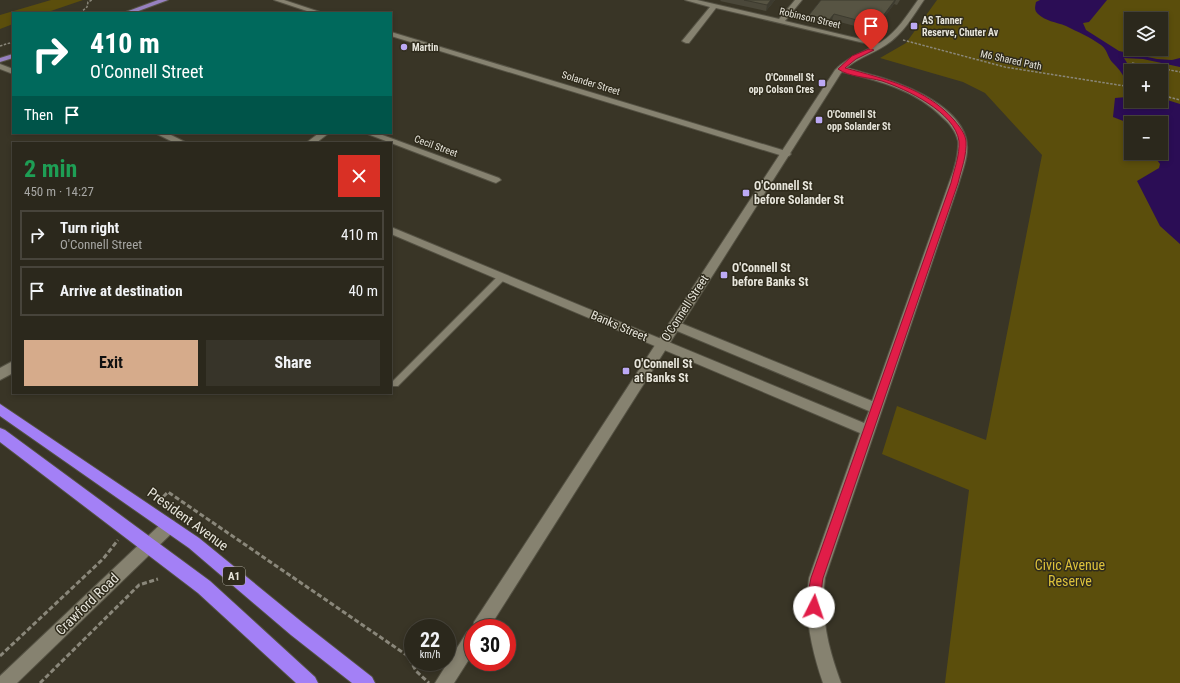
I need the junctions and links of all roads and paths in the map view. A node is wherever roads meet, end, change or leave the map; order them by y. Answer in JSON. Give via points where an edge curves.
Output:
{"nodes":[{"id":1,"x":92,"y":0,"type":"edge"},
{"id":2,"x":277,"y":0,"type":"edge"},
{"id":3,"x":688,"y":0,"type":"edge"},
{"id":4,"x":799,"y":0,"type":"edge"},
{"id":5,"x":921,"y":0,"type":"edge"},
{"id":6,"x":168,"y":1,"type":"edge"},
{"id":7,"x":714,"y":6,"type":"junction"},
{"id":8,"x":81,"y":12,"type":"edge"},
{"id":9,"x":130,"y":12,"type":"edge"},
{"id":10,"x":141,"y":12,"type":"edge"},
{"id":11,"x":317,"y":12,"type":"edge"},
{"id":12,"x":781,"y":22,"type":"junction"},
{"id":13,"x":392,"y":34,"type":"edge"},
{"id":14,"x":891,"y":39,"type":"junction"},
{"id":15,"x":686,"y":41,"type":"dead end"},
{"id":16,"x":12,"y":42,"type":"edge"},
{"id":17,"x":881,"y":45,"type":"junction"},
{"id":18,"x":0,"y":46,"type":"edge"},
{"id":19,"x":12,"y":51,"type":"edge"},
{"id":20,"x":0,"y":56,"type":"edge"},
{"id":21,"x":12,"y":56,"type":"edge"},
{"id":22,"x":0,"y":60,"type":"edge"},
{"id":23,"x":1132,"y":62,"type":"dead end"},
{"id":24,"x":0,"y":66,"type":"edge"},
{"id":25,"x":841,"y":69,"type":"junction"},
{"id":26,"x":12,"y":72,"type":"edge"},
{"id":27,"x":1180,"y":72,"type":"edge"},
{"id":28,"x":1124,"y":86,"type":"edge"},
{"id":29,"x":1168,"y":96,"type":"edge"},
{"id":30,"x":1180,"y":100,"type":"edge"},
{"id":31,"x":161,"y":134,"type":"edge"},
{"id":32,"x":324,"y":134,"type":"edge"},
{"id":33,"x":372,"y":134,"type":"edge"},
{"id":34,"x":180,"y":142,"type":"edge"},
{"id":35,"x":312,"y":142,"type":"edge"},
{"id":36,"x":786,"y":154,"type":"junction"},
{"id":37,"x":496,"y":180,"type":"dead end"},
{"id":38,"x":392,"y":230,"type":"edge"},
{"id":39,"x":502,"y":277,"type":"junction"},
{"id":40,"x":674,"y":325,"type":"junction"},
{"id":41,"x":662,"y":344,"type":"junction"},
{"id":42,"x":12,"y":367,"type":"edge"},
{"id":43,"x":0,"y":375,"type":"edge"},
{"id":44,"x":395,"y":384,"type":"dead end"},
{"id":45,"x":876,"y":408,"type":"junction"},
{"id":46,"x":0,"y":409,"type":"edge"},
{"id":47,"x":868,"y":431,"type":"junction"},
{"id":48,"x":0,"y":434,"type":"edge"},
{"id":49,"x":168,"y":492,"type":"dead end"},
{"id":50,"x":169,"y":526,"type":"junction"},
{"id":51,"x":149,"y":545,"type":"junction"},
{"id":52,"x":111,"y":546,"type":"dead end"},
{"id":53,"x":158,"y":579,"type":"dead end"},
{"id":54,"x":486,"y":619,"type":"edge"},
{"id":55,"x":464,"y":652,"type":"edge"},
{"id":56,"x":0,"y":656,"type":"edge"},
{"id":57,"x":5,"y":683,"type":"edge"},
{"id":58,"x":40,"y":683,"type":"edge"},
{"id":59,"x":309,"y":683,"type":"edge"},
{"id":60,"x":366,"y":683,"type":"edge"},
{"id":61,"x":429,"y":683,"type":"edge"},
{"id":62,"x":444,"y":683,"type":"edge"},
{"id":63,"x":832,"y":683,"type":"edge"}],
"edges":[{"from":1,"to":8,"type":"path"},
{"from":2,"to":11,"type":"street"},
{"from":3,"to":7,"type":"street","name":"Robinson Street"},
{"from":4,"to":12,"type":"street"},
{"from":5,"to":14,"type":"street"},
{"from":6,"to":9,"type":"main road"},
{"from":6,"to":10,"type":"main road"},
{"from":7,"to":12,"type":"street","name":"Robinson Street"},
{"from":7,"to":15,"type":"street"},
{"from":12,"to":17,"type":"street","name":"Robinson Street"},
{"from":13,"to":36,"type":"street","name":"Solander Street"},
{"from":14,"to":17,"type":"street","name":"O'Connell Street"},
{"from":14,"to":28,"type":"path","name":"M6 Shared Path","via":[[916,43],[1005,67]]},
{"from":16,"to":18,"type":"path"},
{"from":17,"to":25,"type":"street","name":"O'Connell Street","via":[[854,58]]},
{"from":19,"to":20,"type":"main road"},
{"from":21,"to":22,"type":"main road"},
{"from":23,"to":27,"type":"path"},
{"from":24,"to":26,"type":"street"},
{"from":25,"to":36,"type":"street","name":"O'Connell Street"},
{"from":25,"to":45,"type":"street","via":[[885,80],[918,94],[943,112],[956,127],[962,140],[962,151],[954,183]]},
{"from":29,"to":30,"type":"path"},
{"from":31,"to":34,"type":"street"},
{"from":32,"to":35,"type":"street"},
{"from":33,"to":37,"type":"street","name":"Cecil Street"},
{"from":36,"to":40,"type":"street","name":"O'Connell Street"},
{"from":38,"to":39,"type":"street","name":"Banks Street"},
{"from":39,"to":41,"type":"street","name":"Banks Street"},
{"from":39,"to":44,"type":"lane"},
{"from":40,"to":41,"type":"street","name":"O'Connell Street"},
{"from":40,"to":45,"type":"street"},
{"from":41,"to":47,"type":"street","name":"Banks Street"},
{"from":41,"to":54,"type":"street","name":"O'Connell Street"},
{"from":42,"to":43,"type":"street"},
{"from":45,"to":47,"type":"street"},
{"from":46,"to":50,"type":"highway","name":"President Avenue","number":"A1"},
{"from":47,"to":63,"type":"street","via":[[817,578],[814,596],[815,618],[822,653]]},
{"from":48,"to":51,"type":"highway","number":"A1"},
{"from":49,"to":61,"type":"path","via":[[408,656],[416,671]]},
{"from":50,"to":51,"type":"street","name":"Crawford Road"},
{"from":50,"to":60,"type":"highway","name":"President Avenue","number":"A1","via":[[222,565]]},
{"from":51,"to":57,"type":"street","name":"Crawford Road"},
{"from":51,"to":59,"type":"highway","number":"A1","via":[[204,587]]},
{"from":52,"to":56,"type":"path","via":[[103,559]]},
{"from":53,"to":58,"type":"path","via":[[139,585]]},
{"from":55,"to":62,"type":"street"}]}
